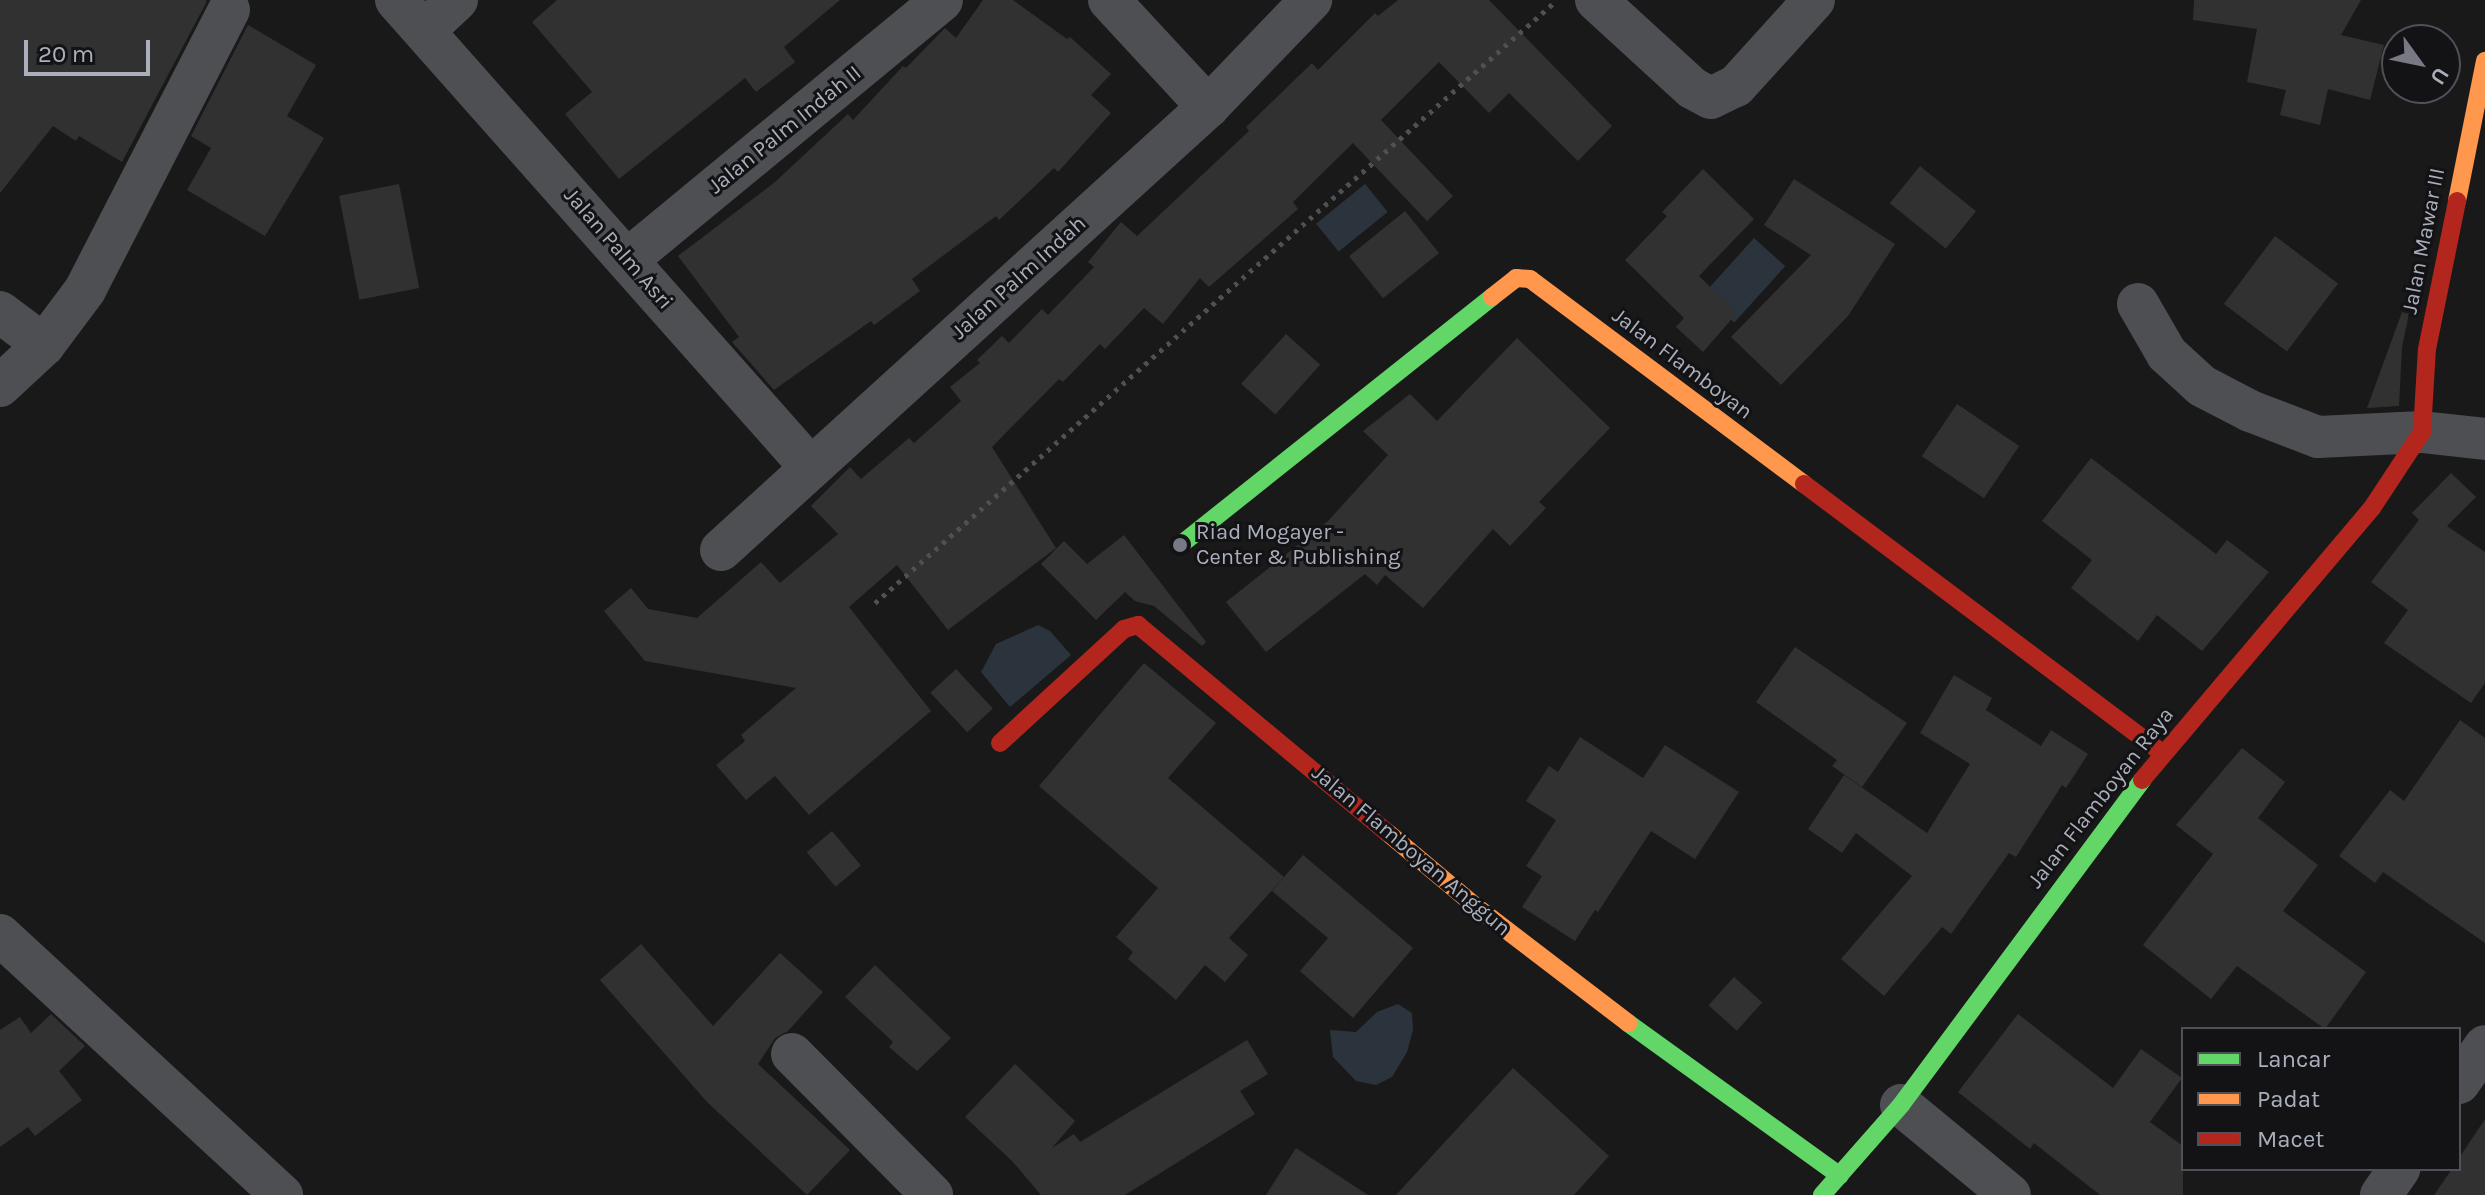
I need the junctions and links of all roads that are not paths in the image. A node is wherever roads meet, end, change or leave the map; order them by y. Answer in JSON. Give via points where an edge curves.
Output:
{"nodes":[{"id":1,"x":396,"y":0,"type":"edge"},
{"id":2,"x":457,"y":0,"type":"edge"},
{"id":3,"x":942,"y":0,"type":"edge"},
{"id":4,"x":1109,"y":0,"type":"edge"},
{"id":5,"x":1311,"y":0,"type":"edge"},
{"id":6,"x":1596,"y":0,"type":"edge"},
{"id":7,"x":1814,"y":0,"type":"edge"},
{"id":8,"x":229,"y":10,"type":"dead end"},
{"id":9,"x":425,"y":30,"type":"junction"},
{"id":10,"x":2485,"y":61,"type":"edge"},
{"id":11,"x":1208,"y":107,"type":"junction"},
{"id":12,"x":627,"y":260,"type":"junction"},
{"id":13,"x":2138,"y":304,"type":"dead end"},
{"id":14,"x":0,"y":312,"type":"edge"},
{"id":15,"x":44,"y":345,"type":"junction"},
{"id":16,"x":0,"y":386,"type":"edge"},
{"id":17,"x":2422,"y":432,"type":"junction"},
{"id":18,"x":2485,"y":439,"type":"edge"},
{"id":19,"x":811,"y":468,"type":"junction"},
{"id":20,"x":1179,"y":546,"type":"dead end"},
{"id":21,"x":721,"y":550,"type":"dead end"},
{"id":22,"x":1000,"y":743,"type":"dead end"},
{"id":23,"x":2162,"y":753,"type":"junction"},
{"id":24,"x":0,"y":935,"type":"edge"},
{"id":25,"x":2485,"y":1046,"type":"edge"},
{"id":26,"x":792,"y":1054,"type":"dead end"},
{"id":27,"x":2461,"y":1080,"type":"edge"},
{"id":28,"x":1901,"y":1105,"type":"junction"},
{"id":29,"x":2398,"y":1171,"type":"edge"},
{"id":30,"x":1840,"y":1176,"type":"junction"},
{"id":31,"x":282,"y":1195,"type":"edge"},
{"id":32,"x":932,"y":1195,"type":"edge"},
{"id":33,"x":1822,"y":1195,"type":"edge"},
{"id":34,"x":2010,"y":1195,"type":"edge"},
{"id":35,"x":2381,"y":1195,"type":"edge"}],
"edges":[{"from":1,"to":9,"type":"street","name":"Jalan Palm Asri"},
{"from":2,"to":9,"type":"street"},
{"from":3,"to":12,"type":"street","name":"Jalan Palm Indah II"},
{"from":4,"to":11,"type":"street"},
{"from":5,"to":11,"type":"street","name":"Jalan Palm Indah"},
{"from":6,"to":7,"type":"street","via":[[1692,88],[1711,98],[1736,86]]},
{"from":8,"to":15,"type":"street","via":[[85,290]]},
{"from":9,"to":12,"type":"street","name":"Jalan Palm Asri"},
{"from":10,"to":17,"type":"street","name":"Jalan Mawar III","via":[[2427,349]]},
{"from":11,"to":19,"type":"street","name":"Jalan Palm Indah"},
{"from":12,"to":19,"type":"street","name":"Jalan Palm Asri"},
{"from":13,"to":17,"type":"street","via":[[2167,354],[2202,386],[2250,411],[2318,437]]},
{"from":14,"to":15,"type":"street"},
{"from":15,"to":16,"type":"street"},
{"from":17,"to":18,"type":"street"},
{"from":17,"to":23,"type":"street","name":"Jalan Flamboyan Raya","via":[[2372,508]]},
{"from":19,"to":21,"type":"street","name":"Jalan Palm Indah"},
{"from":20,"to":23,"type":"street","name":"Jalan Flamboyan","via":[[1516,278],[1530,279]]},
{"from":22,"to":30,"type":"street","name":"Jalan Flamboyan Anggun","via":[[1124,629],[1138,625],[1479,909]]},
{"from":23,"to":28,"type":"street","name":"Jalan Flamboyan Raya"},
{"from":24,"to":31,"type":"street"},
{"from":25,"to":27,"type":"street"},
{"from":26,"to":32,"type":"street"},
{"from":28,"to":30,"type":"street","name":"Jalan Flamboyan Raya"},
{"from":28,"to":34,"type":"street"},
{"from":29,"to":35,"type":"street"},
{"from":30,"to":33,"type":"street","name":"Jalan Flamboyan Raya"}]}
